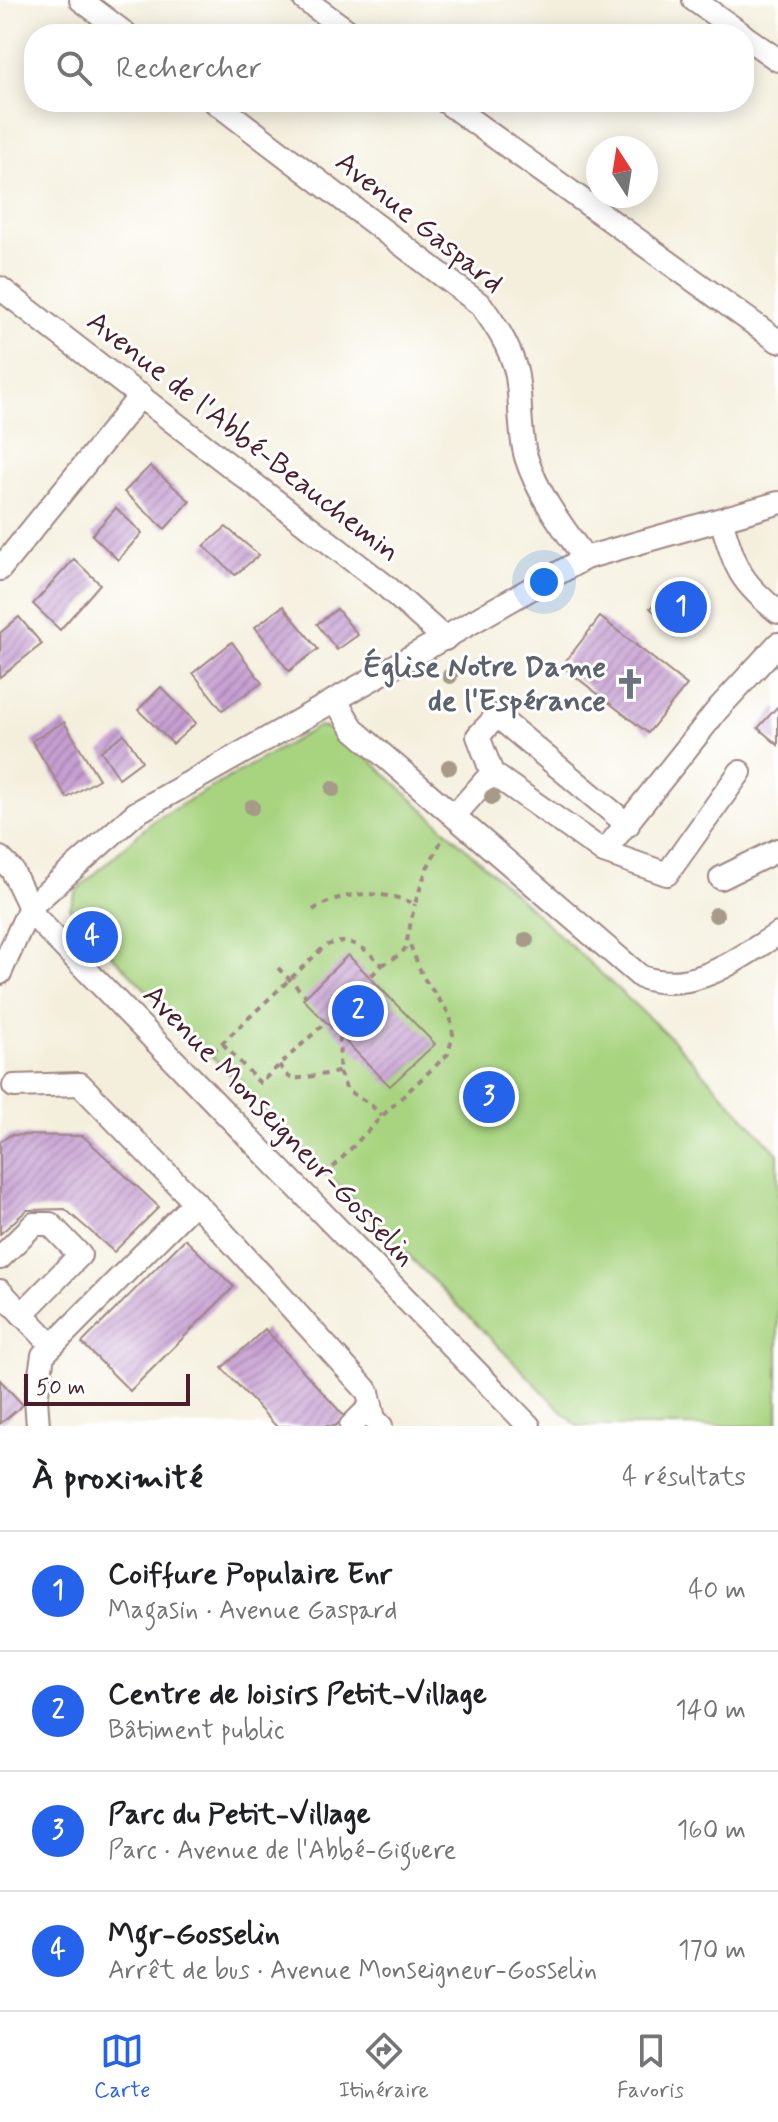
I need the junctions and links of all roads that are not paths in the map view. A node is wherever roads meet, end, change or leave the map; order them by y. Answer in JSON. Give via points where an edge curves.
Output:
{"nodes":[{"id":1,"x":81,"y":0,"type":"edge"},
{"id":2,"x":305,"y":0,"type":"edge"},
{"id":3,"x":694,"y":0,"type":"edge"},
{"id":4,"x":113,"y":24,"type":"edge"},
{"id":5,"x":338,"y":24,"type":"edge"},
{"id":6,"x":728,"y":24,"type":"edge"},
{"id":7,"x":754,"y":43,"type":"edge"},
{"id":8,"x":778,"y":60,"type":"edge"},
{"id":9,"x":228,"y":112,"type":"edge"},
{"id":10,"x":460,"y":112,"type":"edge"},
{"id":11,"x":0,"y":288,"type":"edge"},
{"id":12,"x":778,"y":341,"type":"edge"},
{"id":13,"x":141,"y":395,"type":"junction"},
{"id":14,"x":778,"y":503,"type":"edge"},
{"id":15,"x":721,"y":520,"type":"junction"},
{"id":16,"x":585,"y":558,"type":"junction"},
{"id":17,"x":0,"y":569,"type":"edge"},
{"id":18,"x":778,"y":612,"type":"edge"},
{"id":19,"x":445,"y":639,"type":"junction"},
{"id":20,"x":778,"y":644,"type":"edge"},
{"id":21,"x":335,"y":700,"type":"junction"},
{"id":22,"x":740,"y":772,"type":"dead end"},
{"id":23,"x":492,"y":773,"type":"junction"},
{"id":24,"x":455,"y":815,"type":"junction"},
{"id":25,"x":628,"y":825,"type":"junction"},
{"id":26,"x":778,"y":850,"type":"edge"},
{"id":27,"x":604,"y":852,"type":"junction"},
{"id":28,"x":0,"y":858,"type":"edge"},
{"id":29,"x":721,"y":878,"type":"dead end"},
{"id":30,"x":30,"y":907,"type":"junction"},
{"id":31,"x":778,"y":934,"type":"edge"},
{"id":32,"x":0,"y":973,"type":"edge"},
{"id":33,"x":14,"y":1086,"type":"dead end"},
{"id":34,"x":195,"y":1202,"type":"junction"},
{"id":35,"x":0,"y":1258,"type":"edge"},
{"id":36,"x":0,"y":1291,"type":"edge"},
{"id":37,"x":22,"y":1314,"type":"junction"},
{"id":38,"x":52,"y":1345,"type":"junction"},
{"id":39,"x":376,"y":1416,"type":"edge"},
{"id":40,"x":38,"y":1426,"type":"edge"},
{"id":41,"x":351,"y":1426,"type":"edge"},
{"id":42,"x":529,"y":1426,"type":"edge"}],
"edges":[{"from":1,"to":4,"type":"street"},
{"from":2,"to":5,"type":"street"},
{"from":3,"to":6,"type":"street"},
{"from":7,"to":8,"type":"street"},
{"from":9,"to":16,"type":"street","name":"Avenue Gaspard","via":[[481,305],[504,338],[516,372],[526,456],[543,499]]},
{"from":10,"to":12,"type":"street"},
{"from":11,"to":13,"type":"street","name":"Avenue de l'Abbé-Beauchemin"},
{"from":13,"to":17,"type":"street"},
{"from":13,"to":19,"type":"street","name":"Avenue de l'Abbé-Beauchemin","via":[[387,587]]},
{"from":14,"to":15,"type":"street"},
{"from":15,"to":16,"type":"street"},
{"from":15,"to":18,"type":"street","via":[[736,568],[753,592]]},
{"from":16,"to":19,"type":"street"},
{"from":19,"to":21,"type":"street"},
{"from":20,"to":25,"type":"street","via":[[718,709]]},
{"from":21,"to":24,"type":"street","via":[[354,730]]},
{"from":21,"to":30,"type":"street","via":[[136,813]]},
{"from":22,"to":27,"type":"street","via":[[667,874]]},
{"from":23,"to":24,"type":"street"},
{"from":23,"to":25,"type":"street","via":[[478,736],[497,716]]},
{"from":23,"to":27,"type":"street"},
{"from":24,"to":31,"type":"street","via":[[616,958],[660,984],[710,974]]},
{"from":25,"to":27,"type":"street"},
{"from":26,"to":29,"type":"street"},
{"from":28,"to":30,"type":"street","name":"Avenue Monseigneur-Gosselin"},
{"from":30,"to":32,"type":"street"},
{"from":30,"to":42,"type":"street","name":"Avenue Monseigneur-Gosselin"},
{"from":33,"to":34,"type":"street","via":[[80,1084]]},
{"from":34,"to":38,"type":"street"},
{"from":34,"to":39,"type":"street","via":[[368,1392]]},
{"from":35,"to":37,"type":"street","via":[[34,1224],[50,1224],[80,1255]]},
{"from":36,"to":37,"type":"street"},
{"from":37,"to":38,"type":"street"},
{"from":38,"to":40,"type":"street","via":[[43,1355]]},
{"from":39,"to":41,"type":"street"}]}
